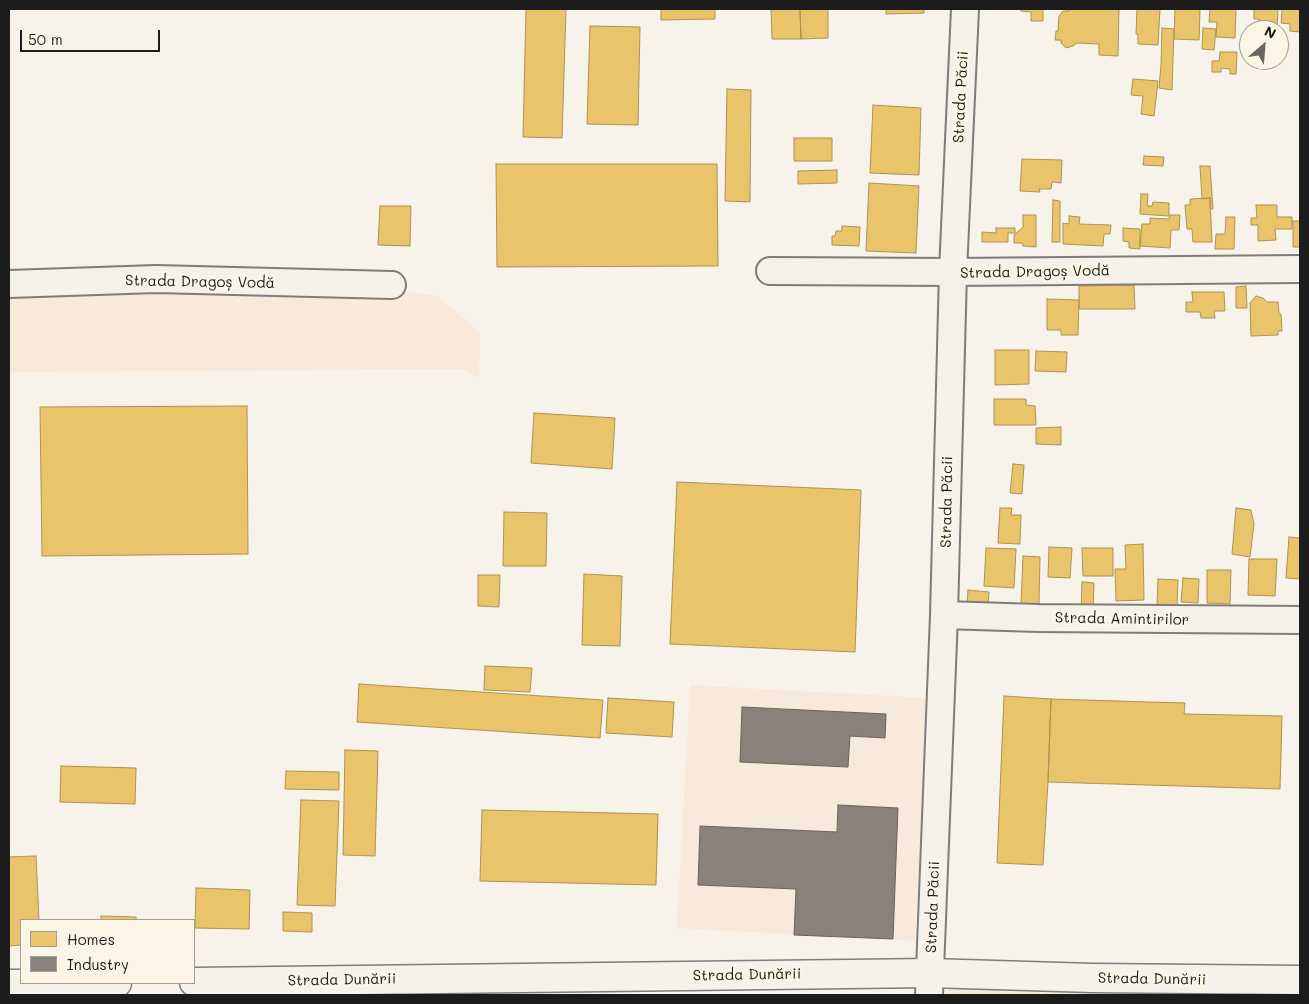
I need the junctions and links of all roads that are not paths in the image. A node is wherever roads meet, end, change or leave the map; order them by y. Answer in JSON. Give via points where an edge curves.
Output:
{"nodes":[{"id":1,"x":965,"y":9,"type":"edge"},
{"id":2,"x":1300,"y":269,"type":"edge"},
{"id":3,"x":770,"y":271,"type":"dead end"},
{"id":4,"x":953,"y":272,"type":"junction"},
{"id":5,"x":9,"y":284,"type":"edge"},
{"id":6,"x":392,"y":285,"type":"dead end"},
{"id":7,"x":944,"y":615,"type":"junction"},
{"id":8,"x":1300,"y":620,"type":"edge"},
{"id":9,"x":1300,"y":980,"type":"edge"},
{"id":10,"x":195,"y":982,"type":"edge"},
{"id":11,"x":930,"y":984,"type":"edge"}],
"edges":[{"from":1,"to":4,"type":"street","name":"Strada Păcii"},
{"from":2,"to":4,"type":"street","name":"Strada Dragoș Vodă"},
{"from":3,"to":4,"type":"street","name":"Strada Dragoș Vodă"},
{"from":4,"to":7,"type":"street","name":"Strada Păcii"},
{"from":5,"to":6,"type":"street","name":"Strada Dragoș Vodă","via":[[156,279]]},
{"from":7,"to":8,"type":"street","name":"Strada Amintirilor"},
{"from":7,"to":11,"type":"street","name":"Strada Păcii"},
{"from":9,"to":11,"type":"main road","name":"Strada Dunării","via":[[1092,978]]},
{"from":10,"to":11,"type":"main road","name":"Strada Dunării"}]}
